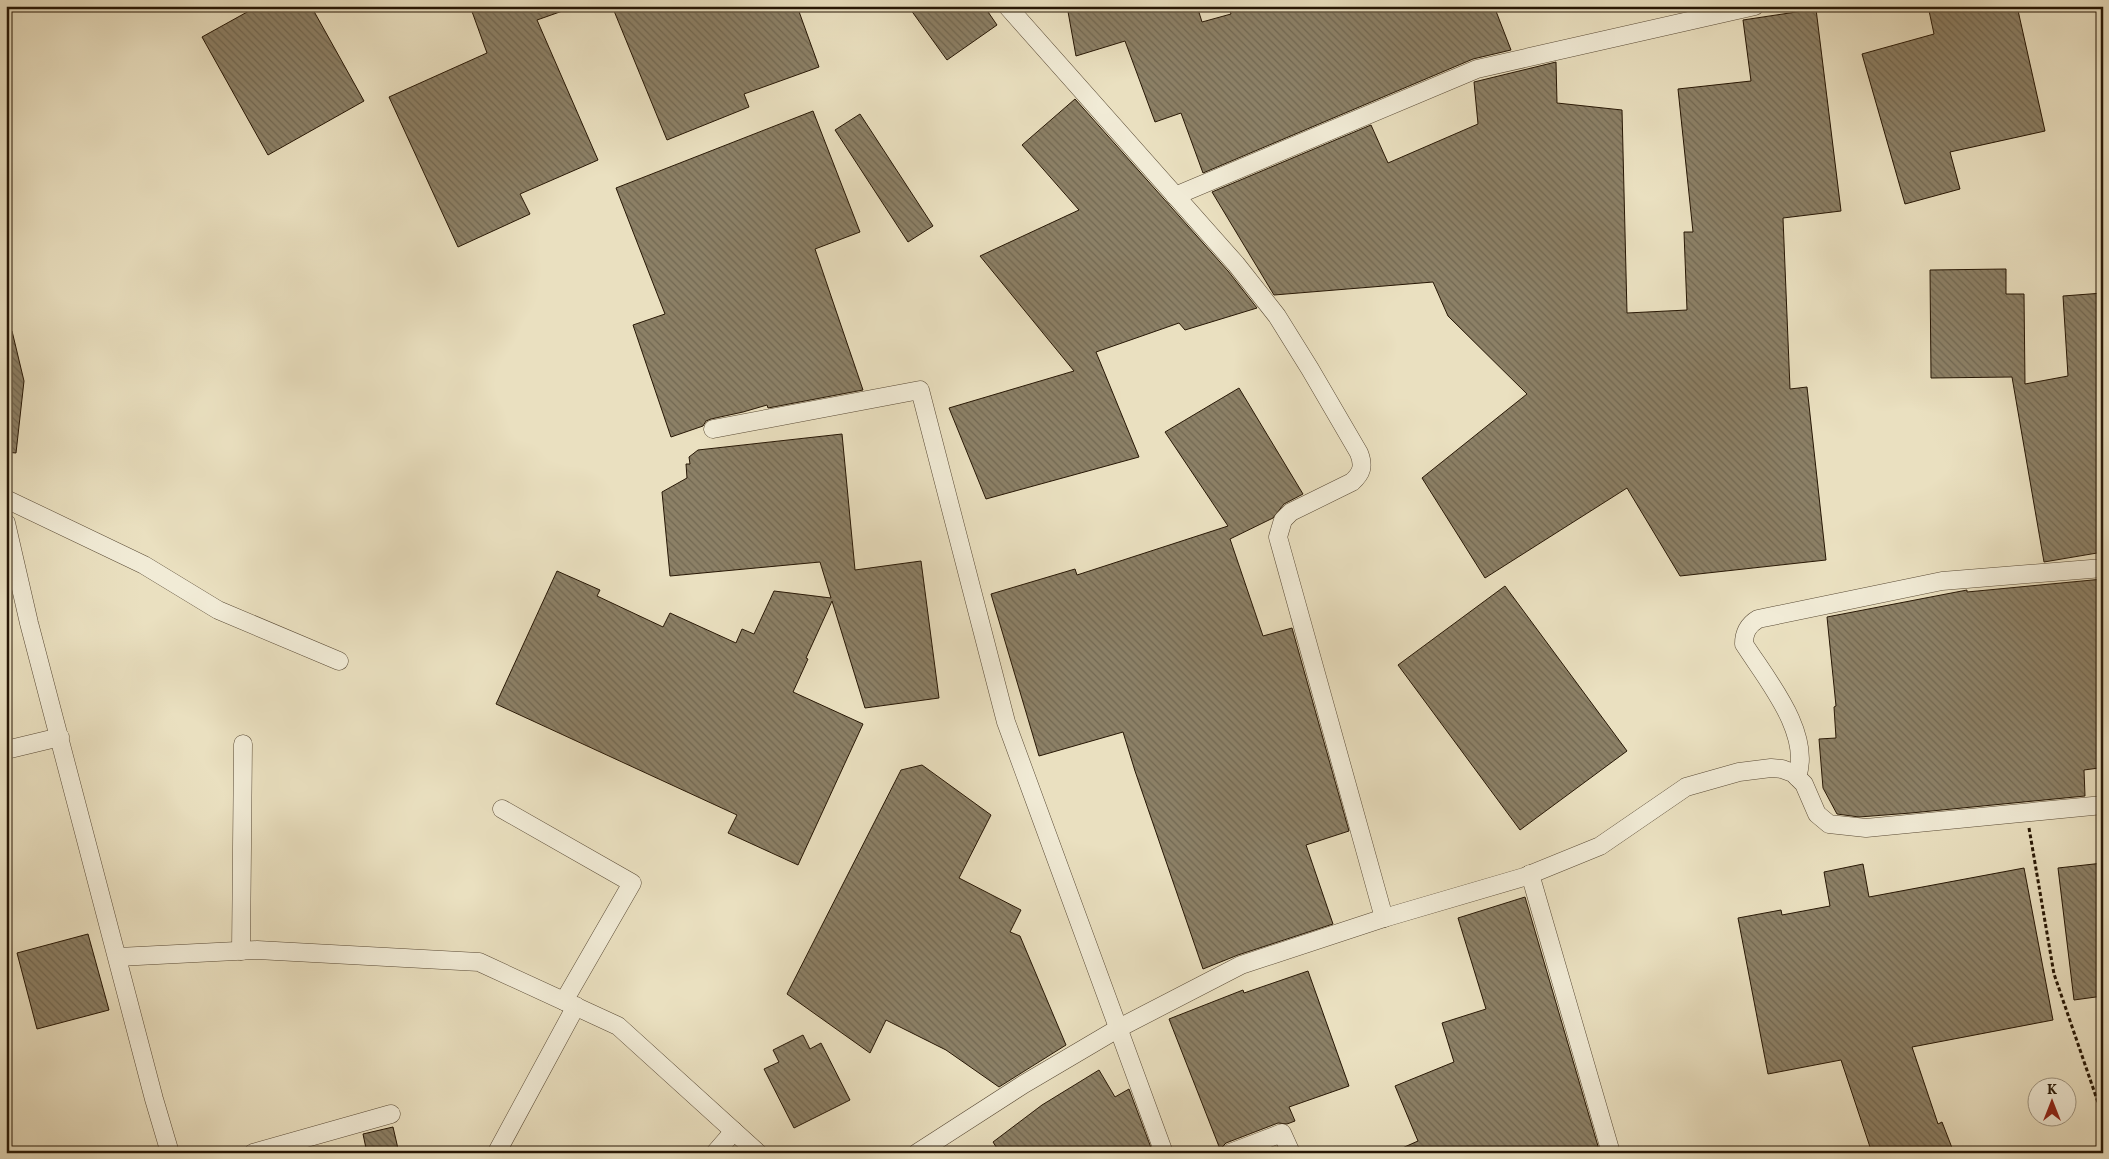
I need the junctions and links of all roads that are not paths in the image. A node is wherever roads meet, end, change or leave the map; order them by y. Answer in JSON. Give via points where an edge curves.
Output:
{"nodes":[{"id":1,"x":1007,"y":6,"type":"edge"},
{"id":2,"x":1755,"y":6,"type":"edge"},
{"id":3,"x":1175,"y":196,"type":"junction"},
{"id":4,"x":713,"y":429,"type":"dead end"},
{"id":5,"x":6,"y":499,"type":"edge"},
{"id":6,"x":6,"y":523,"type":"edge"},
{"id":7,"x":2103,"y":568,"type":"edge"},
{"id":8,"x":339,"y":661,"type":"dead end"},
{"id":9,"x":60,"y":737,"type":"junction"},
{"id":10,"x":243,"y":744,"type":"dead end"},
{"id":11,"x":6,"y":750,"type":"edge"},
{"id":12,"x":1797,"y":777,"type":"junction"},
{"id":13,"x":2103,"y":805,"type":"edge"},
{"id":14,"x":502,"y":809,"type":"dead end"},
{"id":15,"x":1530,"y":874,"type":"junction"},
{"id":16,"x":1384,"y":918,"type":"junction"},
{"id":17,"x":241,"y":950,"type":"junction"},
{"id":18,"x":118,"y":957,"type":"junction"},
{"id":19,"x":570,"y":1004,"type":"junction"},
{"id":20,"x":1119,"y":1028,"type":"junction"},
{"id":21,"x":391,"y":1114,"type":"dead end"},
{"id":22,"x":734,"y":1131,"type":"junction"},
{"id":23,"x":497,"y":1152,"type":"edge"},
{"id":24,"x":170,"y":1153,"type":"edge"},
{"id":25,"x":253,"y":1153,"type":"edge"},
{"id":26,"x":715,"y":1153,"type":"edge"},
{"id":27,"x":758,"y":1153,"type":"edge"},
{"id":28,"x":917,"y":1153,"type":"edge"},
{"id":29,"x":1164,"y":1153,"type":"edge"},
{"id":30,"x":1230,"y":1153,"type":"edge"},
{"id":31,"x":1291,"y":1153,"type":"edge"},
{"id":32,"x":1610,"y":1153,"type":"edge"}],
"edges":[{"from":1,"to":3,"type":"street"},
{"from":2,"to":3,"type":"street","via":[[1478,69]]},
{"from":3,"to":16,"type":"street","via":[[1277,316],[1362,460],[1360,475],[1352,482],[1288,514],[1278,537]]},
{"from":4,"to":20,"type":"street","via":[[920,390],[1006,722]]},
{"from":5,"to":8,"type":"street","via":[[144,565],[218,610]]},
{"from":6,"to":9,"type":"street"},
{"from":7,"to":12,"type":"street","via":[[1942,581],[1752,622],[1745,632],[1744,644],[1785,708],[1800,758]]},
{"from":9,"to":11,"type":"street"},
{"from":9,"to":18,"type":"street"},
{"from":10,"to":17,"type":"street"},
{"from":12,"to":13,"type":"street","via":[[1804,784],[1818,814],[1829,824],[1866,828]]},
{"from":12,"to":15,"type":"street","via":[[1771,768],[1739,772],[1686,787],[1600,846]]},
{"from":14,"to":19,"type":"street","via":[[632,883]]},
{"from":15,"to":16,"type":"street"},
{"from":15,"to":32,"type":"street"},
{"from":16,"to":20,"type":"street","via":[[1242,965]]},
{"from":17,"to":18,"type":"street"},
{"from":17,"to":19,"type":"street","via":[[479,962]]},
{"from":18,"to":24,"type":"street"},
{"from":19,"to":22,"type":"street","via":[[618,1026]]},
{"from":19,"to":23,"type":"street"},
{"from":20,"to":28,"type":"street"},
{"from":20,"to":29,"type":"street"},
{"from":21,"to":25,"type":"street"},
{"from":22,"to":26,"type":"street"},
{"from":22,"to":27,"type":"street"},
{"from":30,"to":31,"type":"street","via":[[1282,1134]]}]}
